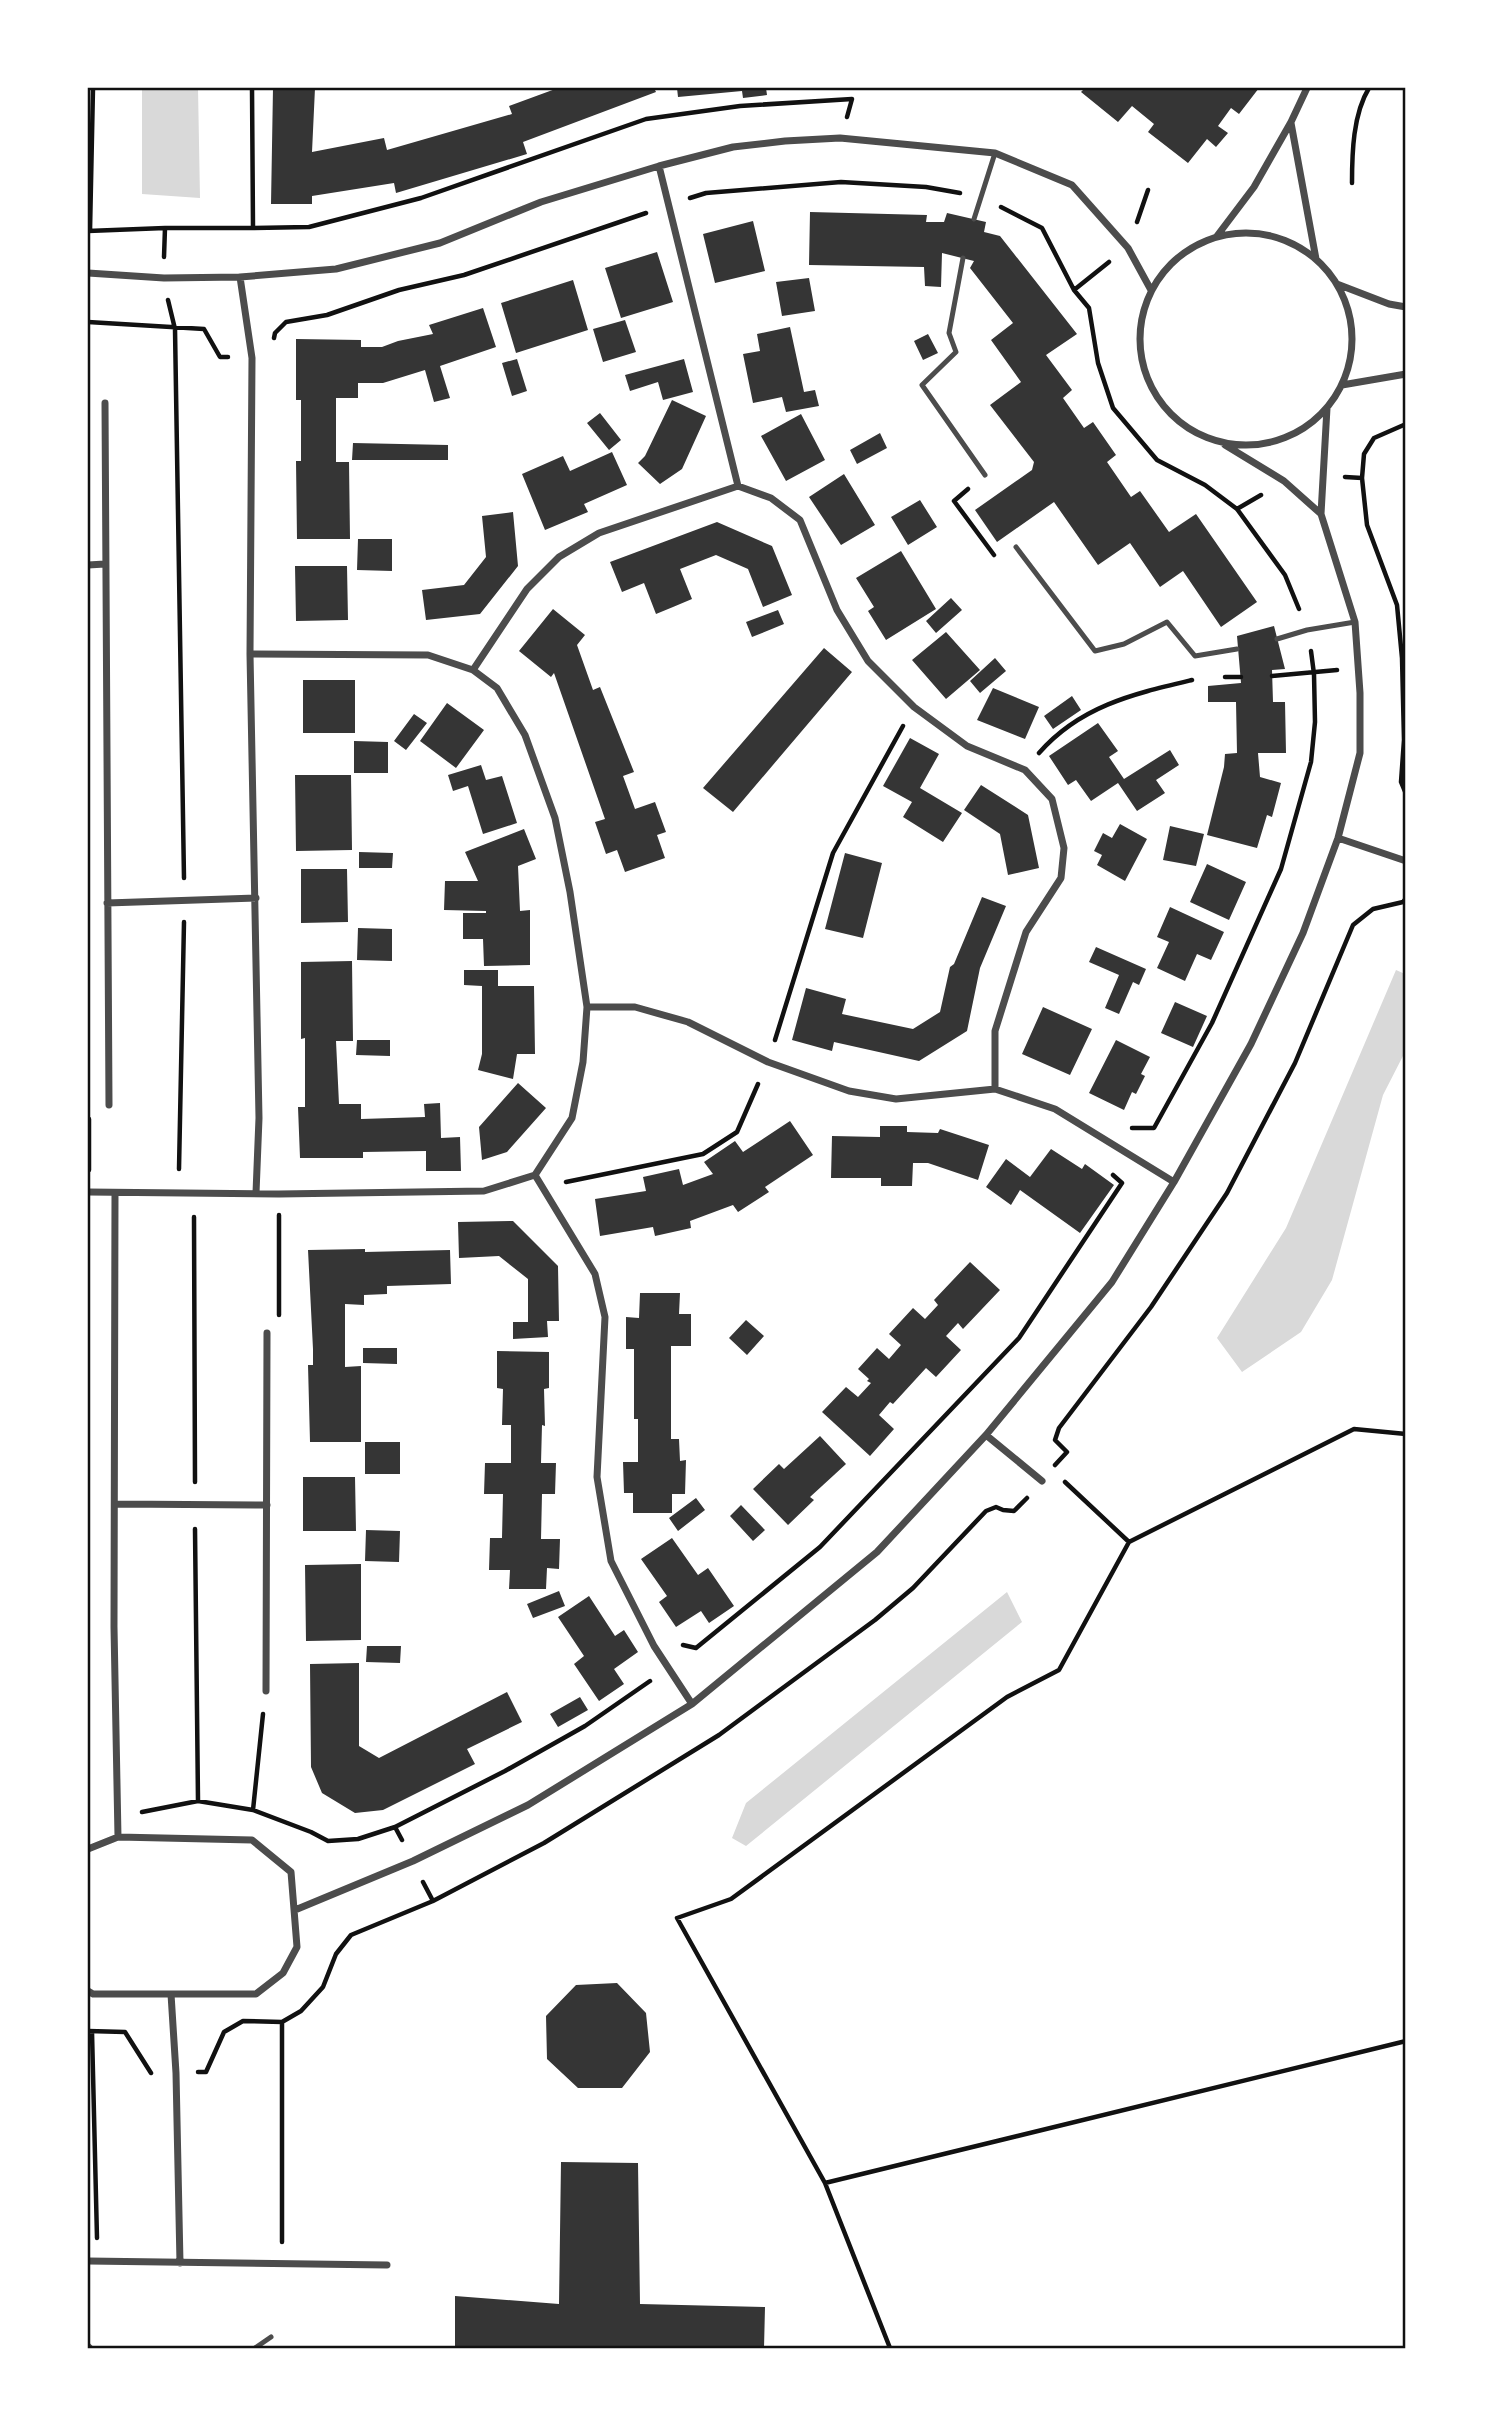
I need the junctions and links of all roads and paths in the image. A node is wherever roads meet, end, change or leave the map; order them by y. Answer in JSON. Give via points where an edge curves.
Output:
{"nodes":[{"id":1,"x":93,"y":88,"type":"edge"},
{"id":2,"x":252,"y":88,"type":"edge"},
{"id":3,"x":1307,"y":88,"type":"edge"},
{"id":4,"x":1369,"y":88,"type":"edge"},
{"id":5,"x":852,"y":99,"type":"dead end"},
{"id":6,"x":1291,"y":122,"type":"junction"},
{"id":7,"x":995,"y":153,"type":"junction"},
{"id":8,"x":659,"y":166,"type":"junction"},
{"id":9,"x":1352,"y":183,"type":"dead end"},
{"id":10,"x":980,"y":196,"type":"junction"},
{"id":11,"x":670,"y":205,"type":"junction"},
{"id":12,"x":974,"y":219,"type":"dead end"},
{"id":13,"x":165,"y":228,"type":"junction"},
{"id":14,"x":253,"y":228,"type":"junction"},
{"id":15,"x":89,"y":231,"type":"edge"},
{"id":16,"x":1216,"y":236,"type":"junction"},
{"id":17,"x":963,"y":258,"type":"dead end"},
{"id":18,"x":1316,"y":258,"type":"junction"},
{"id":19,"x":88,"y":273,"type":"edge"},
{"id":20,"x":240,"y":276,"type":"junction"},
{"id":21,"x":163,"y":278,"type":"junction"},
{"id":22,"x":1336,"y":283,"type":"junction"},
{"id":23,"x":1150,"y":289,"type":"junction"},
{"id":24,"x":1405,"y":307,"type":"edge"},
{"id":25,"x":88,"y":322,"type":"edge"},
{"id":26,"x":175,"y":328,"type":"junction"},
{"id":27,"x":252,"y":358,"type":"junction"},
{"id":28,"x":1405,"y":374,"type":"edge"},
{"id":29,"x":1342,"y":385,"type":"junction"},
{"id":30,"x":105,"y":403,"type":"dead end"},
{"id":31,"x":1327,"y":408,"type":"junction"},
{"id":32,"x":1405,"y":424,"type":"edge"},
{"id":33,"x":1220,"y":443,"type":"junction"},
{"id":34,"x":985,"y":475,"type":"joint"},
{"id":35,"x":738,"y":486,"type":"junction"},
{"id":36,"x":1321,"y":514,"type":"junction"},
{"id":37,"x":1016,"y":547,"type":"joint"},
{"id":38,"x":105,"y":564,"type":"junction"},
{"id":39,"x":88,"y":565,"type":"edge"},
{"id":40,"x":1355,"y":622,"type":"junction"},
{"id":41,"x":1307,"y":630,"type":"junction"},
{"id":42,"x":1277,"y":639,"type":"dead end"},
{"id":43,"x":1237,"y":649,"type":"dead end"},
{"id":44,"x":250,"y":654,"type":"junction"},
{"id":45,"x":1358,"y":667,"type":"junction"},
{"id":46,"x":472,"y":670,"type":"junction"},
{"id":47,"x":1314,"y":674,"type":"junction"},
{"id":48,"x":1272,"y":676,"type":"dead end"},
{"id":49,"x":1205,"y":677,"type":"dead end"},
{"id":50,"x":1217,"y":677,"type":"dead end"},
{"id":51,"x":1241,"y":677,"type":"dead end"},
{"id":52,"x":914,"y":707,"type":"junction"},
{"id":53,"x":1025,"y":770,"type":"junction"},
{"id":54,"x":1405,"y":794,"type":"edge"},
{"id":55,"x":1338,"y":838,"type":"junction"},
{"id":56,"x":1405,"y":861,"type":"edge"},
{"id":57,"x":256,"y":898,"type":"junction"},
{"id":58,"x":185,"y":899,"type":"junction"},
{"id":59,"x":107,"y":903,"type":"junction"},
{"id":60,"x":587,"y":1007,"type":"junction"},
{"id":61,"x":768,"y":1062,"type":"junction"},
{"id":62,"x":995,"y":1089,"type":"junction"},
{"id":63,"x":109,"y":1105,"type":"joint"},
{"id":64,"x":1112,"y":1144,"type":"junction"},
{"id":65,"x":535,"y":1175,"type":"junction"},
{"id":66,"x":1174,"y":1182,"type":"junction"},
{"id":67,"x":541,"y":1186,"type":"junction"},
{"id":68,"x":88,"y":1192,"type":"edge"},
{"id":69,"x":178,"y":1192,"type":"junction"},
{"id":70,"x":115,"y":1194,"type":"junction"},
{"id":71,"x":256,"y":1194,"type":"junction"},
{"id":72,"x":279,"y":1194,"type":"junction"},
{"id":73,"x":267,"y":1333,"type":"joint"},
{"id":74,"x":1405,"y":1434,"type":"edge"},
{"id":75,"x":986,"y":1435,"type":"junction"},
{"id":76,"x":1061,"y":1479,"type":"dead end"},
{"id":77,"x":1042,"y":1481,"type":"dead end"},
{"id":78,"x":195,"y":1503,"type":"junction"},
{"id":79,"x":116,"y":1504,"type":"junction"},
{"id":80,"x":267,"y":1505,"type":"junction"},
{"id":81,"x":1129,"y":1542,"type":"junction"},
{"id":82,"x":654,"y":1646,"type":"junction"},
{"id":83,"x":266,"y":1691,"type":"joint"},
{"id":84,"x":692,"y":1704,"type":"junction"},
{"id":85,"x":198,"y":1801,"type":"dead end"},
{"id":86,"x":253,"y":1810,"type":"dead end"},
{"id":87,"x":395,"y":1827,"type":"dead end"},
{"id":88,"x":118,"y":1838,"type":"junction"},
{"id":89,"x":88,"y":1849,"type":"edge"},
{"id":90,"x":295,"y":1910,"type":"junction"},
{"id":91,"x":88,"y":1991,"type":"edge"},
{"id":92,"x":171,"y":1994,"type":"junction"},
{"id":93,"x":282,"y":2022,"type":"dead end"},
{"id":94,"x":92,"y":2032,"type":"dead end"},
{"id":95,"x":1405,"y":2040,"type":"edge"},
{"id":96,"x":825,"y":2183,"type":"junction"},
{"id":97,"x":88,"y":2261,"type":"edge"},
{"id":98,"x":97,"y":2262,"type":"junction"},
{"id":99,"x":180,"y":2263,"type":"junction"},
{"id":100,"x":282,"y":2264,"type":"junction"},
{"id":101,"x":387,"y":2265,"type":"dead end"},
{"id":102,"x":271,"y":2337,"type":"dead end"},
{"id":103,"x":255,"y":2348,"type":"edge"},
{"id":104,"x":890,"y":2348,"type":"edge"}],
"edges":[{"from":1,"to":15,"type":"path"},
{"from":2,"to":14,"type":"path"},
{"from":3,"to":6,"type":"street"},
{"from":4,"to":9,"type":"path","via":[[1360,110]]},
{"from":5,"to":14,"type":"path","via":[[740,106],[646,119],[421,198],[309,227]]},
{"from":6,"to":16,"type":"street","via":[[1254,187]]},
{"from":6,"to":18,"type":"street"},
{"from":7,"to":8,"type":"street","via":[[840,138],[733,147]]},
{"from":7,"to":10,"type":"lane"},
{"from":7,"to":23,"type":"street","via":[[1072,185],[1128,248]]},
{"from":8,"to":11,"type":"street"},
{"from":8,"to":20,"type":"street","via":[[541,202],[440,243],[336,269]]},
{"from":10,"to":11,"type":"path","via":[[926,187],[841,182],[706,193]]},
{"from":10,"to":12,"type":"lane"},
{"from":10,"to":41,"type":"path","via":[[1042,228],[1088,308],[1098,363],[1113,408],[1157,460],[1205,485],[1237,509],[1285,575]]},
{"from":11,"to":27,"type":"path","via":[[464,275],[399,290],[327,315],[286,321],[275,333],[269,353]]},
{"from":11,"to":35,"type":"street"},
{"from":13,"to":14,"type":"path"},
{"from":13,"to":15,"type":"path"},
{"from":13,"to":21,"type":"path"},
{"from":16,"to":18,"type":"street","via":[[1258,233],[1289,242]]},
{"from":16,"to":23,"type":"street","via":[[1167,266]]},
{"from":17,"to":34,"type":"lane","via":[[949,333],[956,352],[922,386]]},
{"from":18,"to":22,"type":"street"},
{"from":19,"to":21,"type":"street"},
{"from":20,"to":21,"type":"street"},
{"from":20,"to":27,"type":"street"},
{"from":21,"to":26,"type":"path"},
{"from":22,"to":24,"type":"street"},
{"from":22,"to":29,"type":"street","via":[[1348,307],[1352,333]]},
{"from":23,"to":33,"type":"street","via":[[1139,335],[1142,365],[1153,393],[1171,415]]},
{"from":25,"to":26,"type":"path"},
{"from":26,"to":27,"type":"path","via":[[204,329],[220,357]]},
{"from":26,"to":58,"type":"path"},
{"from":27,"to":44,"type":"street"},
{"from":28,"to":29,"type":"street"},
{"from":29,"to":31,"type":"street"},
{"from":30,"to":38,"type":"street"},
{"from":31,"to":33,"type":"street","via":[[1305,427],[1279,440],[1250,445]]},
{"from":31,"to":36,"type":"street"},
{"from":32,"to":54,"type":"path","via":[[1374,438],[1364,454],[1362,478],[1367,525],[1397,605]]},
{"from":33,"to":36,"type":"street","via":[[1284,481]]},
{"from":34,"to":37,"type":"path","via":[[954,501],[998,560]]},
{"from":35,"to":46,"type":"street","via":[[599,533],[559,557],[527,589]]},
{"from":35,"to":52,"type":"street","via":[[771,498],[800,520],[837,610],[868,661]]},
{"from":36,"to":40,"type":"street"},
{"from":37,"to":43,"type":"lane","via":[[1095,651],[1124,644],[1167,622],[1195,656]]},
{"from":38,"to":39,"type":"street"},
{"from":38,"to":59,"type":"street"},
{"from":40,"to":41,"type":"lane"},
{"from":40,"to":45,"type":"street"},
{"from":41,"to":42,"type":"lane"},
{"from":41,"to":47,"type":"path"},
{"from":44,"to":46,"type":"street","via":[[428,655]]},
{"from":44,"to":57,"type":"street"},
{"from":45,"to":47,"type":"path"},
{"from":45,"to":55,"type":"street","via":[[1360,752]]},
{"from":46,"to":60,"type":"street","via":[[497,688],[525,734],[555,818]]},
{"from":47,"to":48,"type":"path"},
{"from":47,"to":64,"type":"path","via":[[1311,762],[1281,869],[1212,1023],[1154,1128],[1127,1128]]},
{"from":49,"to":53,"type":"path","via":[[1128,695],[1086,714],[1050,741]]},
{"from":50,"to":51,"type":"path"},
{"from":52,"to":53,"type":"street","via":[[967,746]]},
{"from":52,"to":61,"type":"path","via":[[833,853]]},
{"from":53,"to":62,"type":"street","via":[[1052,799],[1064,848],[1061,878],[1026,932],[995,1031]]},
{"from":55,"to":56,"type":"street"},
{"from":55,"to":66,"type":"street","via":[[1303,933],[1251,1044]]},
{"from":57,"to":58,"type":"street"},
{"from":57,"to":71,"type":"street"},
{"from":58,"to":59,"type":"street"},
{"from":58,"to":69,"type":"path"},
{"from":59,"to":63,"type":"street"},
{"from":60,"to":61,"type":"street","via":[[635,1007],[688,1022]]},
{"from":60,"to":65,"type":"street","via":[[572,1118]]},
{"from":61,"to":62,"type":"street","via":[[849,1091],[896,1099]]},
{"from":61,"to":67,"type":"path","via":[[737,1132],[703,1154]]},
{"from":62,"to":64,"type":"street","via":[[1055,1109]]},
{"from":63,"to":68,"type":"path","via":[[89,1111]]},
{"from":64,"to":66,"type":"street"},
{"from":64,"to":82,"type":"path","via":[[1107,1169],[1122,1183],[1019,1338],[820,1547],[696,1648],[665,1639]]},
{"from":65,"to":67,"type":"street"},
{"from":65,"to":72,"type":"street","via":[[484,1191]]},
{"from":66,"to":75,"type":"street","via":[[1112,1282]]},
{"from":67,"to":82,"type":"street","via":[[595,1274],[605,1317],[597,1477],[611,1560]]},
{"from":68,"to":70,"type":"street"},
{"from":69,"to":70,"type":"street"},
{"from":69,"to":71,"type":"street"},
{"from":69,"to":78,"type":"path","via":[[194,1202]]},
{"from":70,"to":79,"type":"street"},
{"from":71,"to":72,"type":"street"},
{"from":72,"to":73,"type":"path","via":[[279,1329]]},
{"from":73,"to":80,"type":"street"},
{"from":74,"to":81,"type":"path","via":[[1354,1429]]},
{"from":75,"to":77,"type":"street"},
{"from":75,"to":84,"type":"street","via":[[877,1552]]},
{"from":76,"to":81,"type":"path"},
{"from":78,"to":79,"type":"street"},
{"from":78,"to":80,"type":"street"},
{"from":78,"to":85,"type":"path"},
{"from":79,"to":88,"type":"street"},
{"from":80,"to":83,"type":"street"},
{"from":81,"to":96,"type":"path","via":[[1059,1670],[1007,1697],[731,1899],[677,1918]]},
{"from":82,"to":84,"type":"street"},
{"from":82,"to":87,"type":"path","via":[[645,1655],[654,1678],[645,1685],[505,1772]]},
{"from":83,"to":86,"type":"path"},
{"from":84,"to":90,"type":"street","via":[[528,1805],[413,1861]]},
{"from":88,"to":89,"type":"street"},
{"from":88,"to":90,"type":"street","via":[[252,1840],[290,1872]]},
{"from":90,"to":92,"type":"street","via":[[297,1947],[283,1973],[256,1994]]},
{"from":91,"to":92,"type":"street"},
{"from":92,"to":99,"type":"street"},
{"from":93,"to":100,"type":"path"},
{"from":94,"to":98,"type":"path"},
{"from":95,"to":96,"type":"path"},
{"from":96,"to":104,"type":"path"},
{"from":97,"to":98,"type":"street"},
{"from":98,"to":99,"type":"street"},
{"from":99,"to":100,"type":"street"},
{"from":100,"to":101,"type":"street"},
{"from":102,"to":103,"type":"lane"}]}
